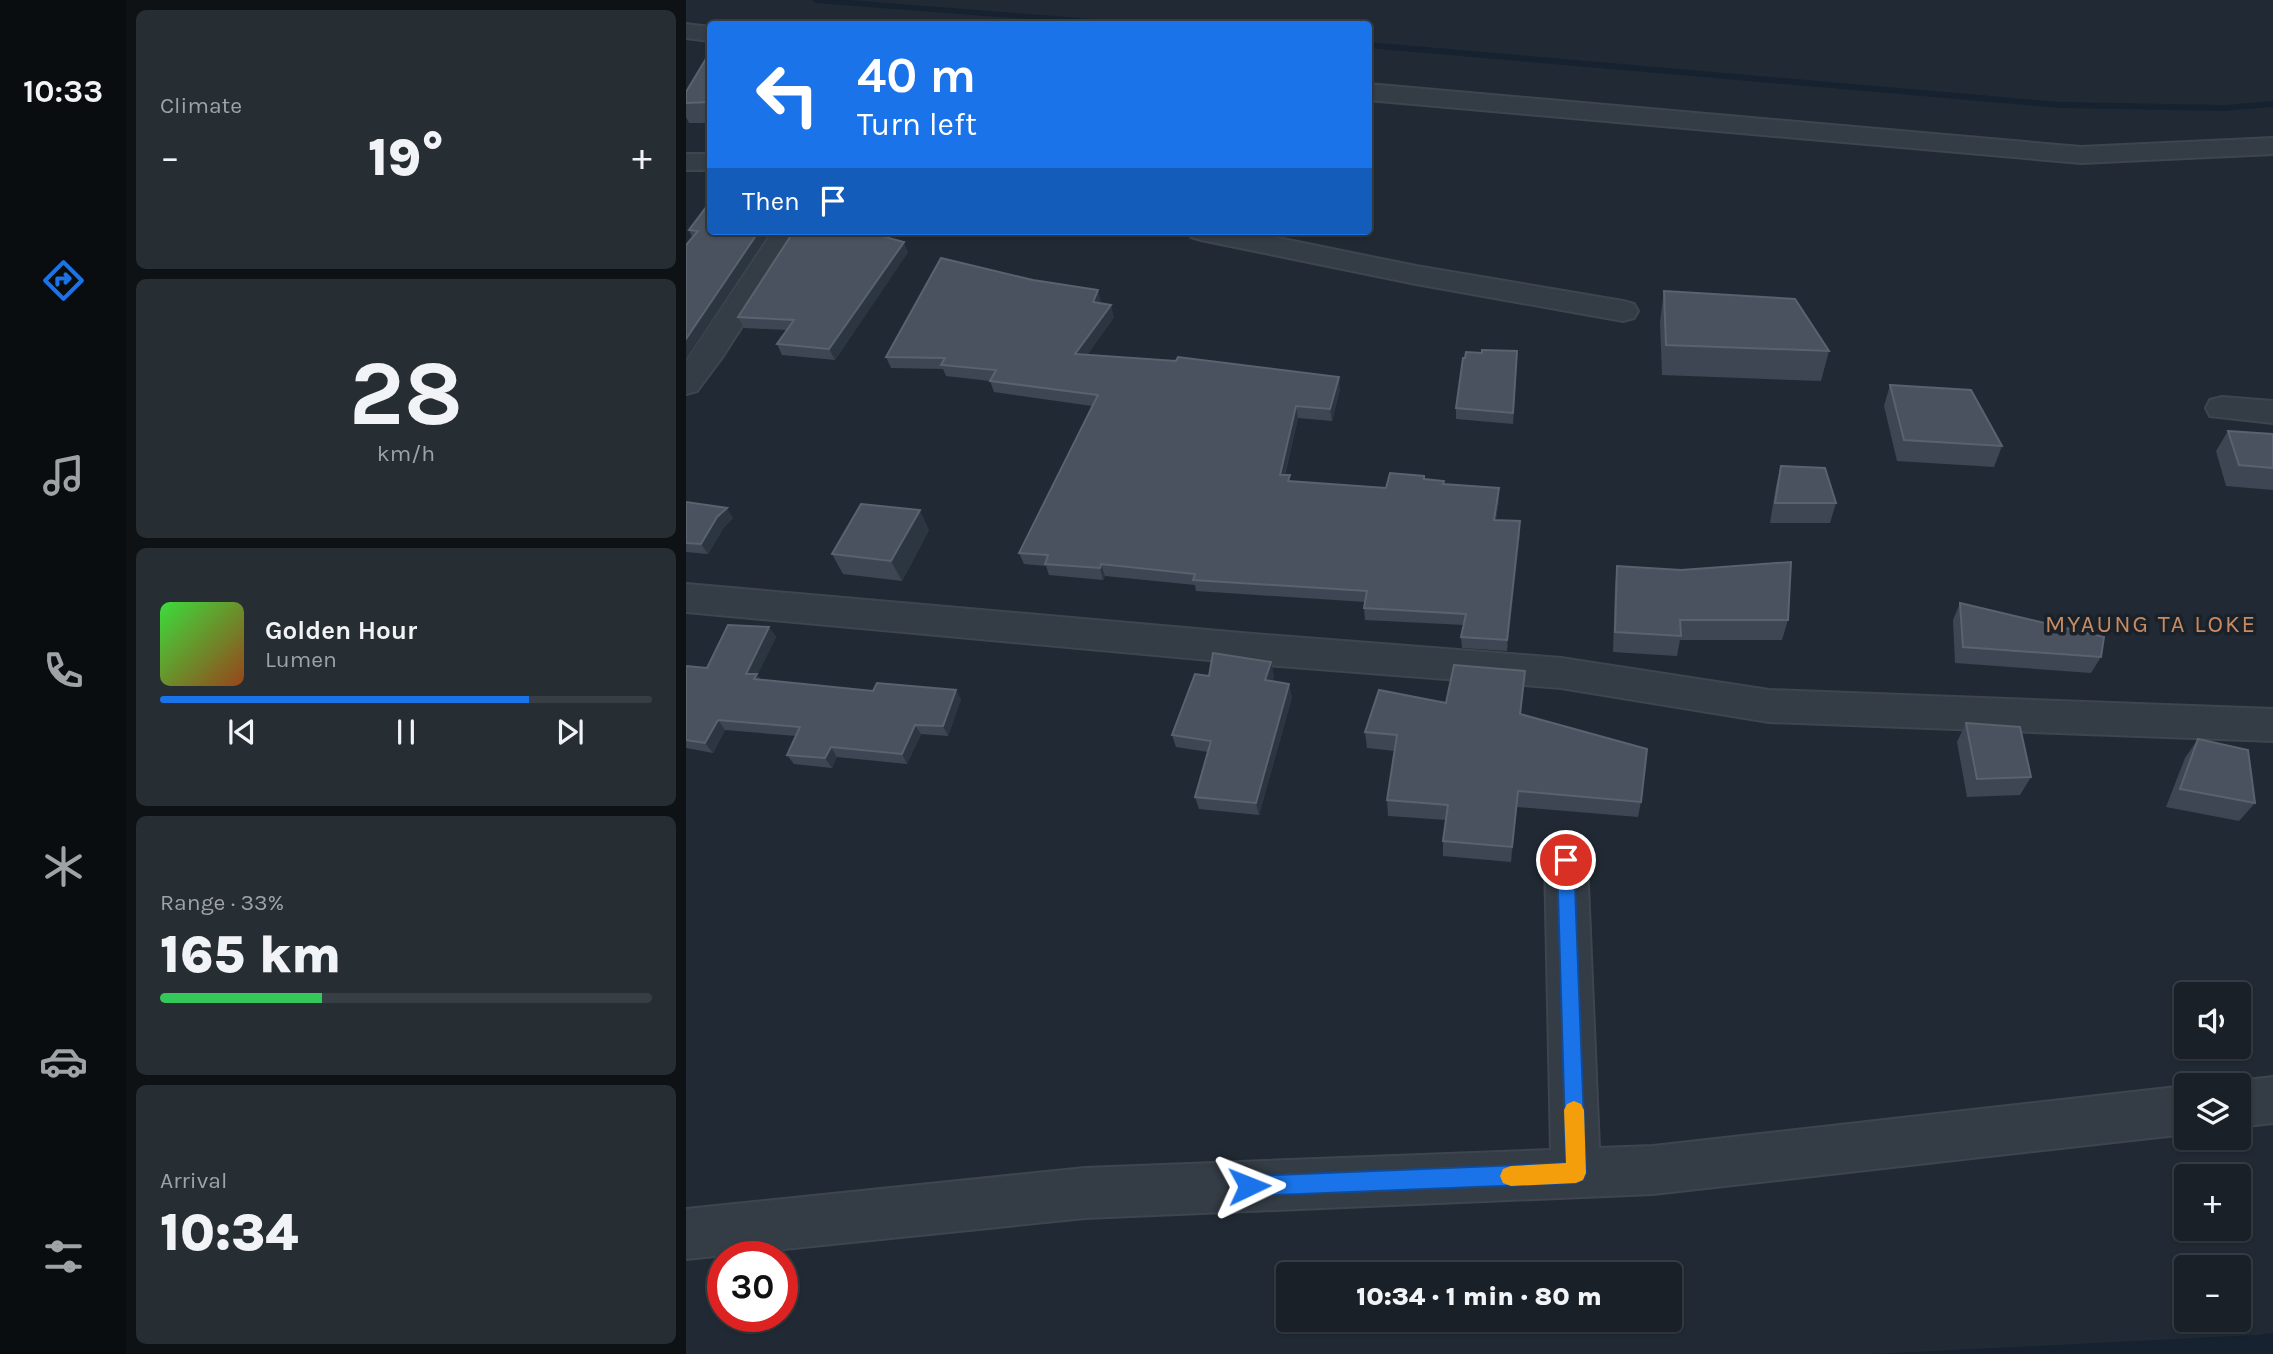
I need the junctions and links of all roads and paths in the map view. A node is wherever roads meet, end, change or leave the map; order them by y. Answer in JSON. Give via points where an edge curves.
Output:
{"nodes":[{"id":1,"x":686,"y":31,"type":"edge"},
{"id":2,"x":707,"y":34,"type":"edge"},
{"id":3,"x":1372,"y":92,"type":"edge"},
{"id":4,"x":2273,"y":146,"type":"edge"},
{"id":5,"x":686,"y":162,"type":"edge"},
{"id":6,"x":707,"y":162,"type":"edge"},
{"id":7,"x":786,"y":235,"type":"edge"},
{"id":8,"x":1221,"y":235,"type":"edge"},
{"id":9,"x":1623,"y":311,"type":"dead end"},
{"id":10,"x":686,"y":383,"type":"edge"},
{"id":11,"x":2222,"y":408,"type":"dead end"},
{"id":12,"x":2273,"y":412,"type":"edge"},
{"id":13,"x":686,"y":598,"type":"edge"},
{"id":14,"x":2273,"y":725,"type":"edge"},
{"id":15,"x":1566,"y":860,"type":"dead end"},
{"id":16,"x":2273,"y":1100,"type":"edge"},
{"id":17,"x":2251,"y":1103,"type":"edge"},
{"id":18,"x":2174,"y":1111,"type":"edge"},
{"id":19,"x":1576,"y":1173,"type":"junction"},
{"id":20,"x":686,"y":1234,"type":"edge"}],
"edges":[{"from":1,"to":2,"type":"street"},
{"from":3,"to":4,"type":"street","via":[[2081,155]]},
{"from":5,"to":6,"type":"street"},
{"from":7,"to":10,"type":"street"},
{"from":8,"to":9,"type":"street"},
{"from":11,"to":12,"type":"street"},
{"from":13,"to":14,"type":"street","via":[[1561,673],[1769,706]]},
{"from":15,"to":19,"type":"street"},
{"from":16,"to":17,"type":"street"},
{"from":18,"to":19,"type":"street","via":[[1653,1170]]},
{"from":19,"to":20,"type":"street","via":[[1085,1193]]}]}
